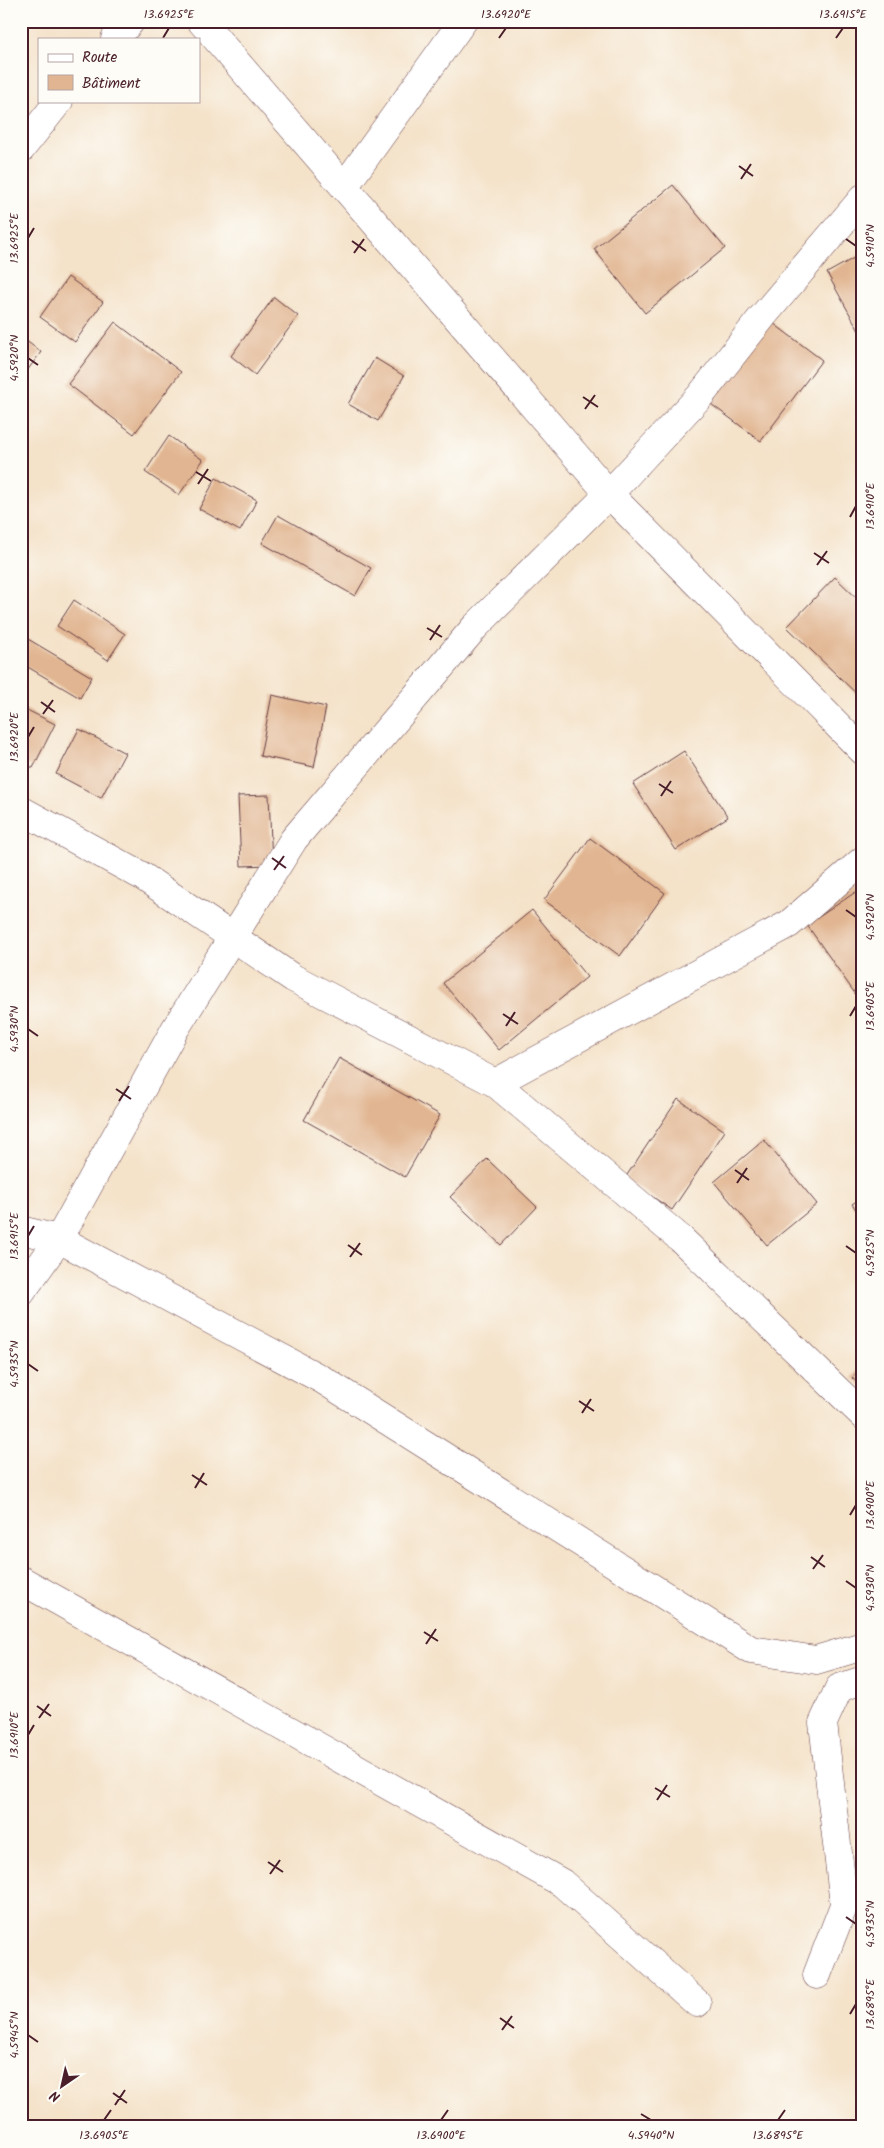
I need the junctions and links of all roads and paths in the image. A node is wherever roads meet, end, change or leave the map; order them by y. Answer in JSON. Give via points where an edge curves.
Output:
{"nodes":[{"id":1,"x":131,"y":21,"type":"edge"},
{"id":2,"x":201,"y":21,"type":"edge"},
{"id":3,"x":463,"y":21,"type":"edge"},
{"id":4,"x":116,"y":38,"type":"edge"},
{"id":5,"x":58,"y":102,"type":"edge"},
{"id":6,"x":21,"y":149,"type":"edge"},
{"id":7,"x":344,"y":187,"type":"junction"},
{"id":8,"x":863,"y":198,"type":"edge"},
{"id":9,"x":609,"y":494,"type":"junction"},
{"id":10,"x":863,"y":751,"type":"edge"},
{"id":11,"x":21,"y":810,"type":"edge"},
{"id":12,"x":863,"y":860,"type":"edge"},
{"id":13,"x":233,"y":937,"type":"junction"},
{"id":14,"x":495,"y":1083,"type":"junction"},
{"id":15,"x":21,"y":1230,"type":"edge"},
{"id":16,"x":59,"y":1239,"type":"junction"},
{"id":17,"x":21,"y":1293,"type":"edge"},
{"id":18,"x":863,"y":1415,"type":"edge"},
{"id":19,"x":21,"y":1580,"type":"edge"},
{"id":20,"x":863,"y":1646,"type":"edge"},
{"id":21,"x":863,"y":1680,"type":"edge"},
{"id":22,"x":817,"y":1975,"type":"dead end"},
{"id":23,"x":697,"y":2003,"type":"dead end"}],
"edges":[{"from":1,"to":4,"type":"street"},
{"from":2,"to":7,"type":"street"},
{"from":3,"to":7,"type":"street"},
{"from":5,"to":6,"type":"street"},
{"from":7,"to":9,"type":"street"},
{"from":8,"to":9,"type":"street","via":[[700,396]]},
{"from":9,"to":10,"type":"street"},
{"from":9,"to":13,"type":"street","via":[[476,627],[294,838]]},
{"from":11,"to":13,"type":"street","via":[[142,876]]},
{"from":12,"to":14,"type":"street","via":[[789,924]]},
{"from":13,"to":14,"type":"street","via":[[293,978]]},
{"from":13,"to":16,"type":"street","via":[[175,1029]]},
{"from":14,"to":18,"type":"street","via":[[681,1239]]},
{"from":15,"to":16,"type":"street"},
{"from":16,"to":17,"type":"street"},
{"from":16,"to":20,"type":"street","via":[[323,1380],[751,1650],[816,1660]]},
{"from":19,"to":23,"type":"street","via":[[562,1883]]},
{"from":21,"to":22,"type":"street","via":[[839,1688],[823,1723],[844,1905]]}]}
